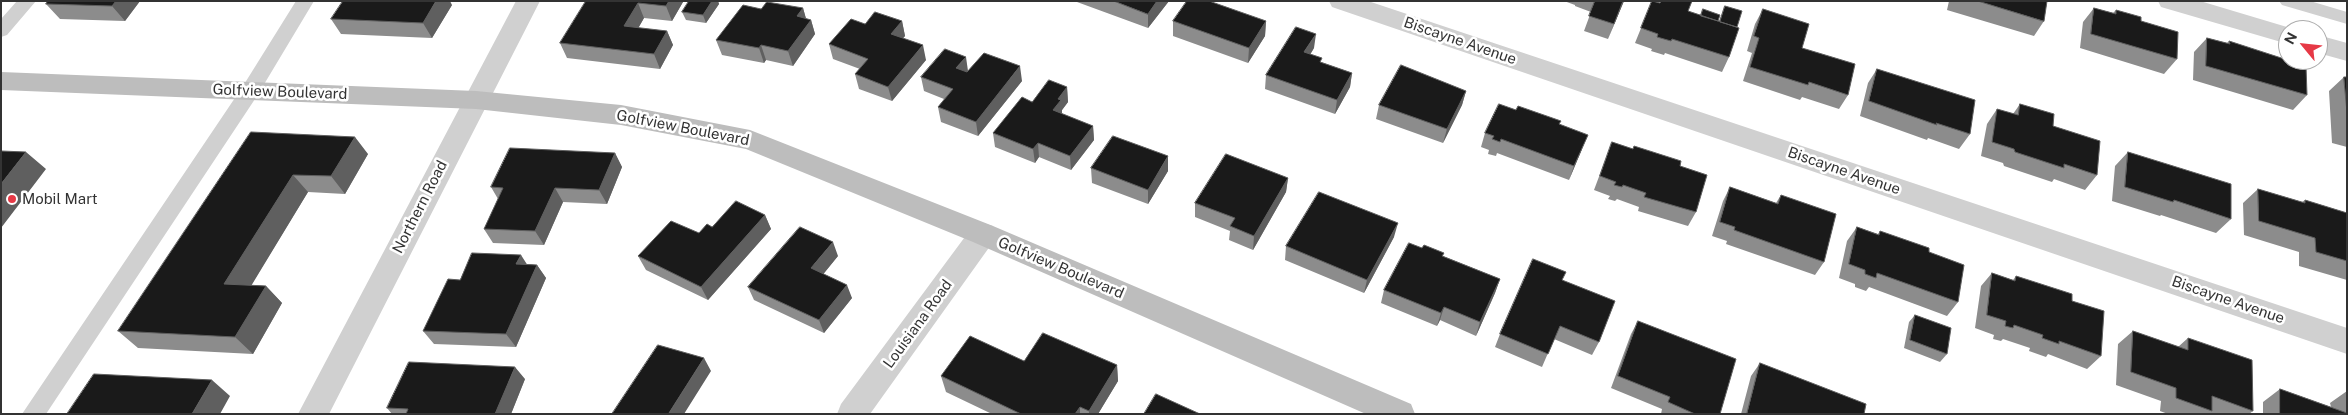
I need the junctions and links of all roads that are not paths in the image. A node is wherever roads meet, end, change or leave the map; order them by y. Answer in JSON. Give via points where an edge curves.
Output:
{"nodes":[{"id":1,"x":27,"y":1,"type":"edge"},
{"id":2,"x":305,"y":1,"type":"edge"},
{"id":3,"x":528,"y":1,"type":"edge"},
{"id":4,"x":1341,"y":1,"type":"edge"},
{"id":5,"x":2170,"y":1,"type":"edge"},
{"id":6,"x":2288,"y":1,"type":"edge"},
{"id":7,"x":2347,"y":18,"type":"edge"},
{"id":8,"x":1,"y":31,"type":"edge"},
{"id":9,"x":2278,"y":32,"type":"edge"},
{"id":10,"x":2328,"y":47,"type":"edge"},
{"id":11,"x":2347,"y":52,"type":"edge"},
{"id":12,"x":1,"y":81,"type":"edge"},
{"id":13,"x":250,"y":91,"type":"junction"},
{"id":14,"x":476,"y":100,"type":"junction"},
{"id":15,"x":983,"y":234,"type":"junction"},
{"id":16,"x":2347,"y":341,"type":"edge"},
{"id":17,"x":33,"y":414,"type":"edge"},
{"id":18,"x":313,"y":414,"type":"edge"},
{"id":19,"x":852,"y":414,"type":"edge"},
{"id":20,"x":1400,"y":414,"type":"edge"}],
"edges":[{"from":1,"to":8,"type":"lane"},
{"from":2,"to":13,"type":"lane"},
{"from":3,"to":14,"type":"street","name":"Northern Road"},
{"from":4,"to":16,"type":"street","name":"Biscayne Avenue"},
{"from":5,"to":9,"type":"street"},
{"from":6,"to":7,"type":"lane"},
{"from":10,"to":11,"type":"street"},
{"from":12,"to":13,"type":"street","name":"Golfview Boulevard"},
{"from":13,"to":14,"type":"street","name":"Golfview Boulevard"},
{"from":13,"to":17,"type":"lane"},
{"from":14,"to":15,"type":"street","name":"Golfview Boulevard","via":[[621,115],[750,140]]},
{"from":14,"to":18,"type":"street","name":"Northern Road"},
{"from":15,"to":19,"type":"street","name":"Louisiana Road"},
{"from":15,"to":20,"type":"street","name":"Golfview Boulevard"}]}
